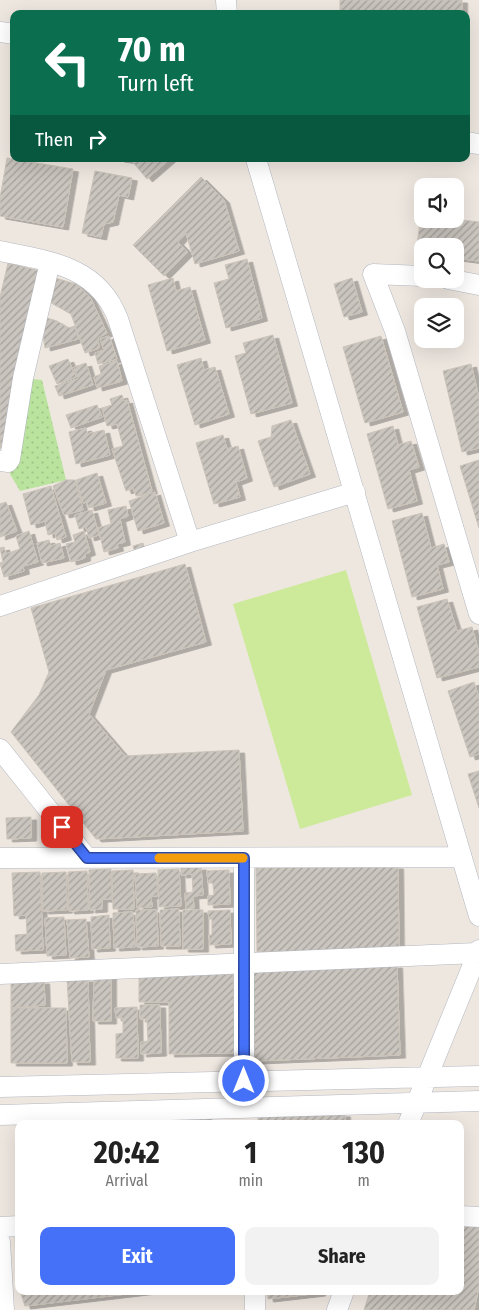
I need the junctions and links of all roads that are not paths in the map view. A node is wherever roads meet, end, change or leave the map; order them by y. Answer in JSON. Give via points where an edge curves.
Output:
{"nodes":[{"id":1,"x":257,"y":162,"type":"edge"},
{"id":2,"x":0,"y":251,"type":"edge"},
{"id":3,"x":50,"y":262,"type":"junction"},
{"id":4,"x":414,"y":276,"type":"edge"},
{"id":5,"x":464,"y":282,"type":"edge"},
{"id":6,"x":479,"y":284,"type":"edge"},
{"id":7,"x":0,"y":461,"type":"edge"},
{"id":8,"x":355,"y":492,"type":"junction"},
{"id":9,"x":190,"y":542,"type":"junction"},
{"id":10,"x":1,"y":603,"type":"edge"},
{"id":11,"x":479,"y":614,"type":"edge"},
{"id":12,"x":0,"y":749,"type":"edge"},
{"id":13,"x":461,"y":857,"type":"junction"},
{"id":14,"x":0,"y":858,"type":"edge"},
{"id":15,"x":87,"y":858,"type":"junction"},
{"id":16,"x":244,"y":858,"type":"junction"},
{"id":17,"x":479,"y":916,"type":"edge"},
{"id":18,"x":478,"y":952,"type":"edge"},
{"id":19,"x":244,"y":964,"type":"junction"},
{"id":20,"x":0,"y":974,"type":"edge"},
{"id":21,"x":479,"y":1076,"type":"edge"},
{"id":22,"x":427,"y":1077,"type":"junction"},
{"id":23,"x":244,"y":1081,"type":"junction"},
{"id":24,"x":0,"y":1087,"type":"edge"},
{"id":25,"x":479,"y":1101,"type":"edge"},
{"id":26,"x":417,"y":1103,"type":"junction"},
{"id":27,"x":0,"y":1115,"type":"edge"},
{"id":28,"x":250,"y":1116,"type":"edge"},
{"id":29,"x":410,"y":1120,"type":"edge"},
{"id":30,"x":464,"y":1216,"type":"edge"},
{"id":31,"x":479,"y":1217,"type":"edge"},
{"id":32,"x":15,"y":1226,"type":"edge"},
{"id":33,"x":0,"y":1227,"type":"edge"},
{"id":34,"x":0,"y":1242,"type":"edge"},
{"id":35,"x":255,"y":1295,"type":"edge"},
{"id":36,"x":343,"y":1295,"type":"edge"},
{"id":37,"x":4,"y":1310,"type":"edge"},
{"id":38,"x":255,"y":1310,"type":"edge"},
{"id":39,"x":337,"y":1310,"type":"edge"}],
"edges":[{"from":1,"to":8,"type":"street"},
{"from":2,"to":3,"type":"street"},
{"from":3,"to":7,"type":"street","via":[[23,378],[10,459],[8,462]]},
{"from":3,"to":9,"type":"street","via":[[67,267],[94,283],[114,308]]},
{"from":4,"to":11,"type":"street","via":[[372,274],[395,331]]},
{"from":5,"to":6,"type":"street"},
{"from":8,"to":9,"type":"street"},
{"from":8,"to":13,"type":"street"},
{"from":9,"to":10,"type":"street"},
{"from":12,"to":15,"type":"street"},
{"from":13,"to":16,"type":"street"},
{"from":13,"to":17,"type":"street"},
{"from":14,"to":15,"type":"street"},
{"from":15,"to":16,"type":"street"},
{"from":16,"to":19,"type":"street"},
{"from":18,"to":19,"type":"street"},
{"from":18,"to":22,"type":"street"},
{"from":19,"to":20,"type":"street"},
{"from":19,"to":23,"type":"street"},
{"from":21,"to":22,"type":"street"},
{"from":22,"to":23,"type":"street"},
{"from":22,"to":26,"type":"street"},
{"from":23,"to":24,"type":"street"},
{"from":25,"to":26,"type":"street"},
{"from":26,"to":28,"type":"street"},
{"from":26,"to":29,"type":"street"},
{"from":27,"to":28,"type":"street"},
{"from":30,"to":31,"type":"street"},
{"from":32,"to":33,"type":"street"},
{"from":34,"to":37,"type":"street"},
{"from":35,"to":38,"type":"street"},
{"from":36,"to":39,"type":"street"}]}
